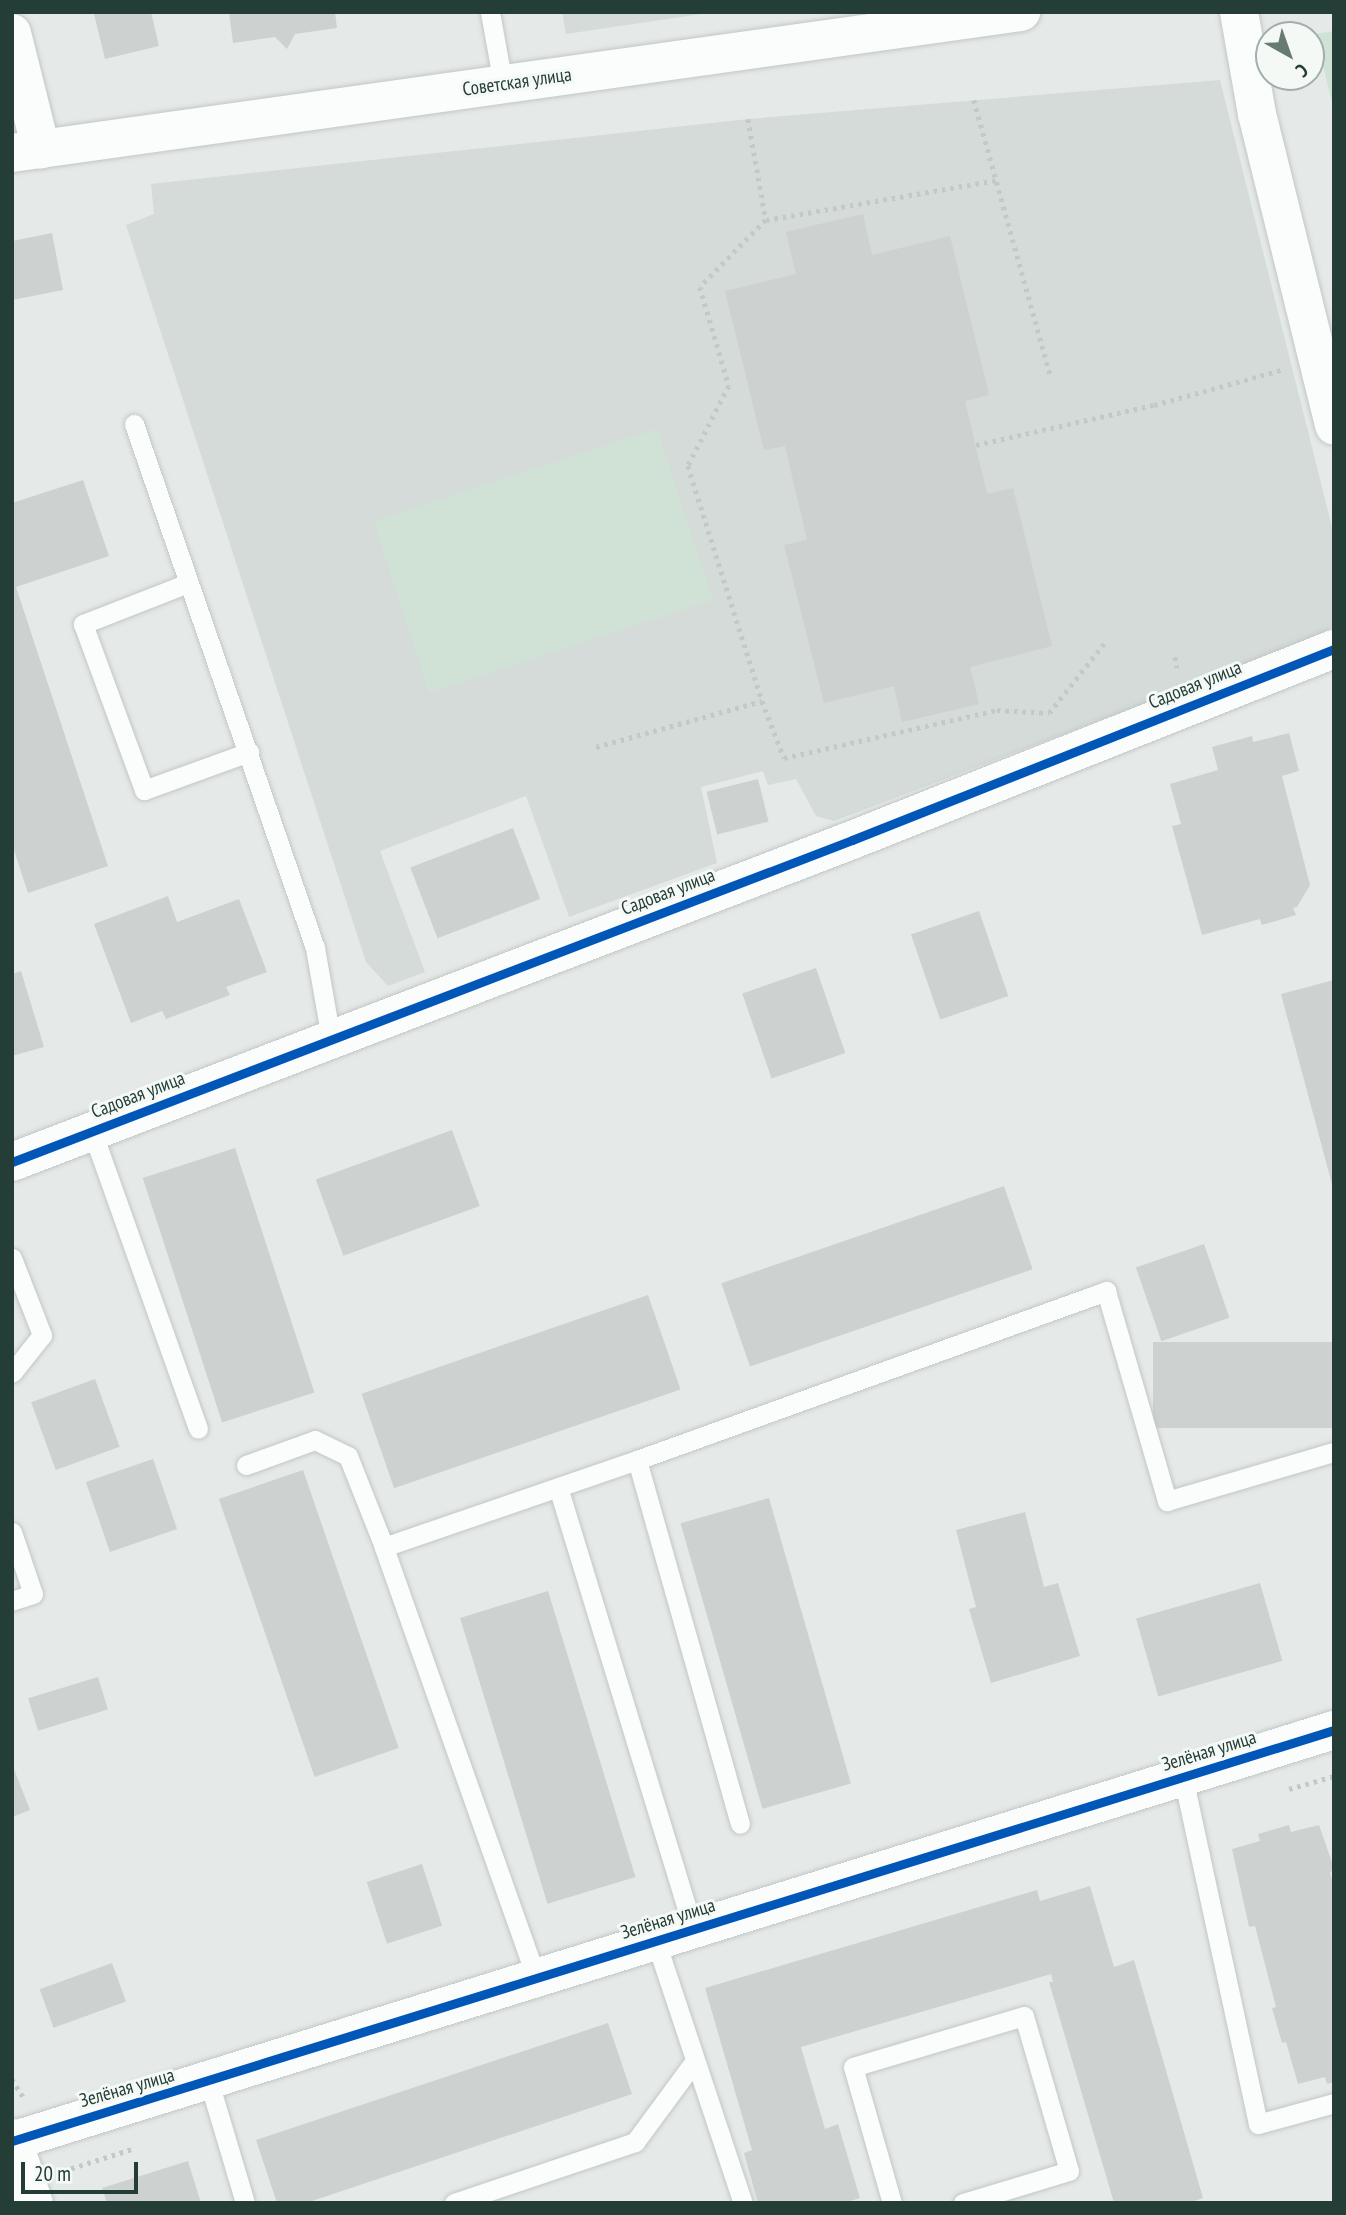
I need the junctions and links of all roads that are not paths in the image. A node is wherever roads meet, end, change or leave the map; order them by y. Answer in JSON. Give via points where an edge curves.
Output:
{"nodes":[{"id":1,"x":490,"y":12,"type":"edge"},
{"id":2,"x":1021,"y":12,"type":"edge"},
{"id":3,"x":1239,"y":12,"type":"edge"},
{"id":4,"x":12,"y":33,"type":"edge"},
{"id":5,"x":503,"y":84,"type":"junction"},
{"id":6,"x":26,"y":151,"type":"edge"},
{"id":7,"x":134,"y":424,"type":"dead end"},
{"id":8,"x":1334,"y":426,"type":"edge"},
{"id":9,"x":188,"y":583,"type":"junction"},
{"id":10,"x":1334,"y":649,"type":"edge"},
{"id":11,"x":249,"y":752,"type":"junction"},
{"id":12,"x":331,"y":1040,"type":"junction"},
{"id":13,"x":92,"y":1131,"type":"junction"},
{"id":14,"x":12,"y":1162,"type":"edge"},
{"id":15,"x":12,"y":1258,"type":"edge"},
{"id":16,"x":12,"y":1373,"type":"edge"},
{"id":17,"x":198,"y":1429,"type":"dead end"},
{"id":18,"x":1334,"y":1452,"type":"edge"},
{"id":19,"x":637,"y":1460,"type":"junction"},
{"id":20,"x":246,"y":1465,"type":"dead end"},
{"id":21,"x":558,"y":1488,"type":"junction"},
{"id":22,"x":12,"y":1532,"type":"edge"},
{"id":23,"x":384,"y":1547,"type":"junction"},
{"id":24,"x":12,"y":1601,"type":"edge"},
{"id":25,"x":1334,"y":1730,"type":"edge"},
{"id":26,"x":1183,"y":1777,"type":"junction"},
{"id":27,"x":740,"y":1824,"type":"dead end"},
{"id":28,"x":693,"y":1929,"type":"junction"},
{"id":29,"x":656,"y":1942,"type":"junction"},
{"id":30,"x":536,"y":1977,"type":"junction"},
{"id":31,"x":694,"y":2062,"type":"junction"},
{"id":32,"x":209,"y":2082,"type":"junction"},
{"id":33,"x":1334,"y":2103,"type":"edge"},
{"id":34,"x":13,"y":2139,"type":"edge"},
{"id":35,"x":34,"y":2203,"type":"edge"},
{"id":36,"x":246,"y":2203,"type":"edge"},
{"id":37,"x":454,"y":2203,"type":"edge"},
{"id":38,"x":743,"y":2203,"type":"edge"},
{"id":39,"x":892,"y":2203,"type":"edge"},
{"id":40,"x":963,"y":2203,"type":"edge"}],
"edges":[{"from":1,"to":5,"type":"lane"},
{"from":2,"to":5,"type":"street","name":"Советская улица"},
{"from":3,"to":8,"type":"street","via":[[1258,114]]},
{"from":4,"to":6,"type":"street"},
{"from":5,"to":6,"type":"street","name":"Советская улица"},
{"from":7,"to":9,"type":"lane"},
{"from":9,"to":11,"type":"lane"},
{"from":9,"to":11,"type":"lane","via":[[83,624],[144,790]]},
{"from":10,"to":12,"type":"street","name":"Садовая улица"},
{"from":11,"to":12,"type":"lane","via":[[314,948]]},
{"from":12,"to":13,"type":"street","name":"Садовая улица"},
{"from":13,"to":14,"type":"street","name":"Садовая улица"},
{"from":13,"to":17,"type":"lane"},
{"from":15,"to":16,"type":"lane","via":[[42,1335]]},
{"from":18,"to":19,"type":"lane","via":[[1167,1500],[1106,1291]]},
{"from":19,"to":21,"type":"lane"},
{"from":19,"to":27,"type":"lane"},
{"from":20,"to":23,"type":"lane","via":[[314,1440],[348,1456]]},
{"from":21,"to":23,"type":"lane"},
{"from":21,"to":28,"type":"lane"},
{"from":22,"to":24,"type":"lane","via":[[33,1594]]},
{"from":23,"to":30,"type":"lane"},
{"from":25,"to":26,"type":"street","name":"Зелёная улица"},
{"from":26,"to":28,"type":"street","name":"Зелёная улица"},
{"from":26,"to":33,"type":"lane","via":[[1258,2124]]},
{"from":28,"to":29,"type":"street","name":"Зелёная улица"},
{"from":29,"to":30,"type":"street","name":"Зелёная улица"},
{"from":29,"to":31,"type":"lane"},
{"from":30,"to":32,"type":"street","name":"Зелёная улица"},
{"from":31,"to":37,"type":"lane","via":[[635,2142]]},
{"from":31,"to":38,"type":"lane"},
{"from":32,"to":34,"type":"street","name":"Зелёная улица"},
{"from":32,"to":36,"type":"lane"},
{"from":34,"to":35,"type":"street"},
{"from":39,"to":40,"type":"lane","via":[[853,2067],[1024,2017],[1069,2171]]}]}
